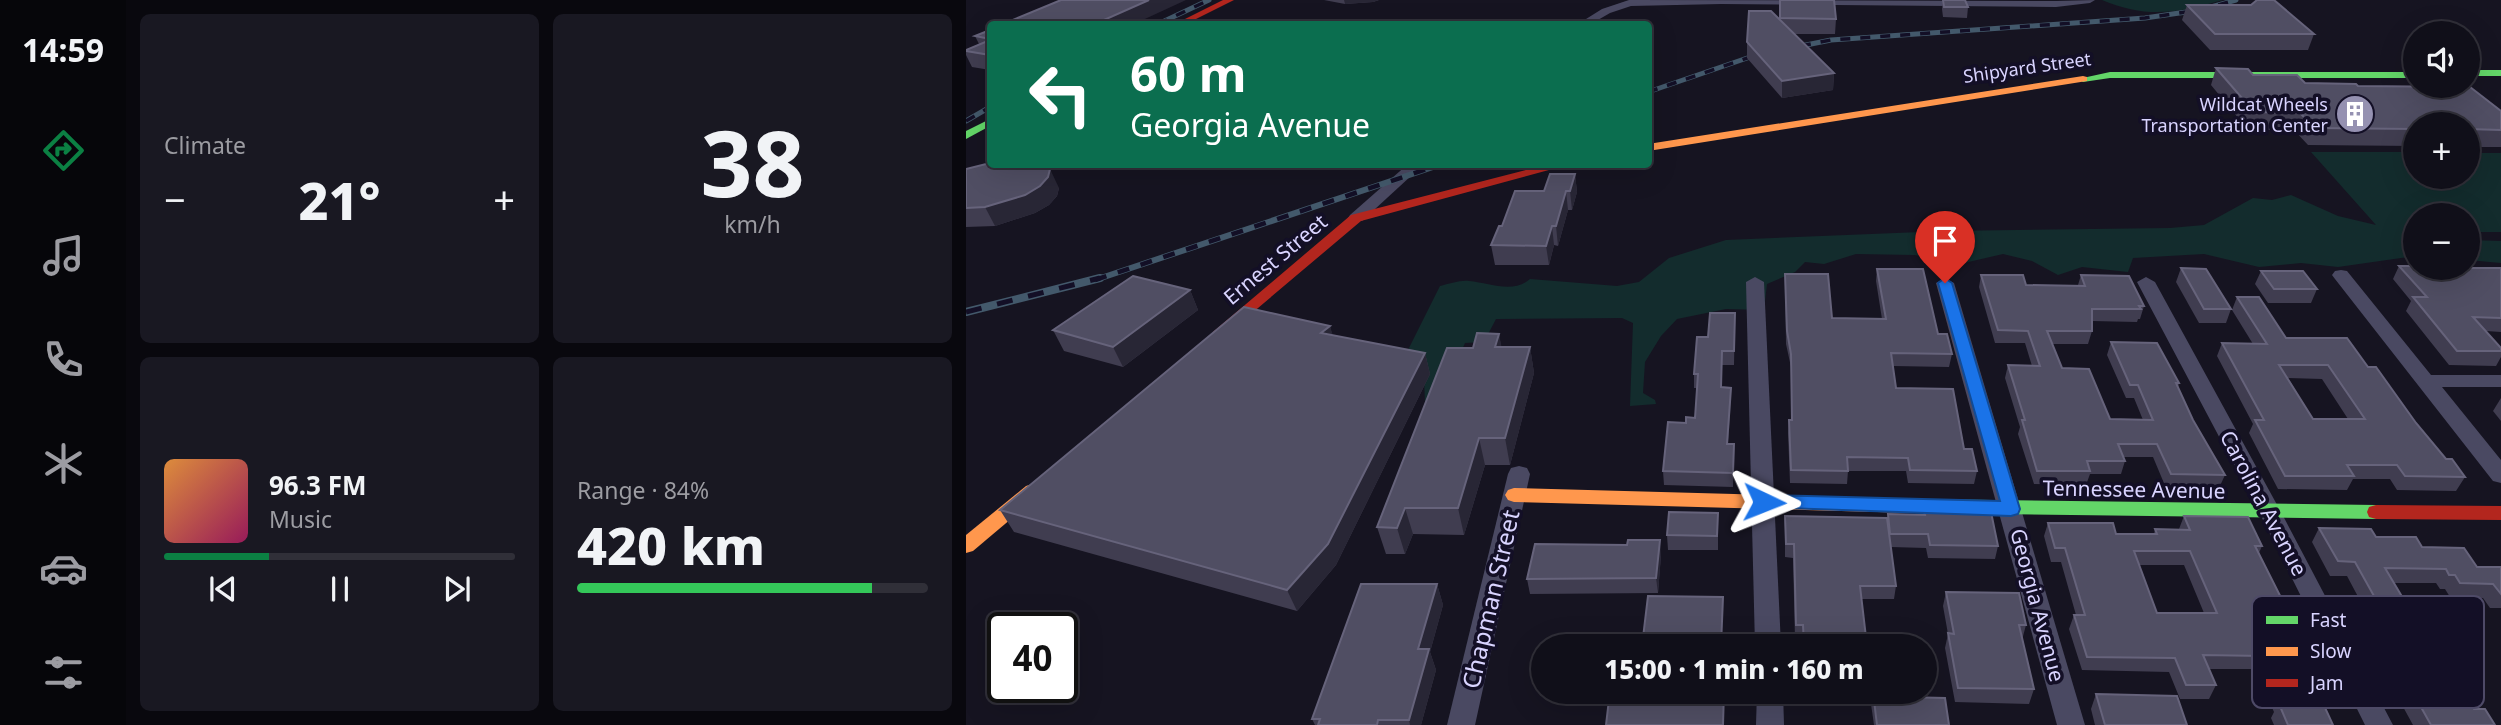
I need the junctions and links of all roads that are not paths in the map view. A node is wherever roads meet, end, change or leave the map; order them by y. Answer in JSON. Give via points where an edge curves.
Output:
{"nodes":[{"id":1,"x":1230,"y":0,"type":"edge"},
{"id":2,"x":2090,"y":0,"type":"edge"},
{"id":3,"x":1186,"y":21,"type":"edge"},
{"id":4,"x":1589,"y":21,"type":"edge"},
{"id":5,"x":2480,"y":73,"type":"edge"},
{"id":6,"x":2501,"y":73,"type":"edge"},
{"id":7,"x":2403,"y":75,"type":"edge"},
{"id":8,"x":987,"y":124,"type":"edge"},
{"id":9,"x":966,"y":136,"type":"edge"},
{"id":10,"x":1652,"y":147,"type":"edge"},
{"id":11,"x":1412,"y":168,"type":"edge"},
{"id":12,"x":1550,"y":168,"type":"edge"},
{"id":13,"x":1356,"y":218,"type":"junction"},
{"id":14,"x":2342,"y":275,"type":"dead end"},
{"id":15,"x":1755,"y":282,"type":"dead end"},
{"id":16,"x":2146,"y":282,"type":"dead end"},
{"id":17,"x":1945,"y":283,"type":"dead end"},
{"id":18,"x":1209,"y":342,"type":"edge"},
{"id":19,"x":2427,"y":381,"type":"junction"},
{"id":20,"x":2501,"y":381,"type":"edge"},
{"id":21,"x":2501,"y":475,"type":"edge"},
{"id":22,"x":1048,"y":478,"type":"edge"},
{"id":23,"x":1517,"y":485,"type":"joint"},
{"id":24,"x":1764,"y":502,"type":"junction"},
{"id":25,"x":2011,"y":509,"type":"junction"},
{"id":26,"x":2270,"y":512,"type":"junction"},
{"id":27,"x":2501,"y":513,"type":"edge"},
{"id":28,"x":966,"y":546,"type":"edge"},
{"id":29,"x":2313,"y":596,"type":"edge"},
{"id":30,"x":1768,"y":634,"type":"edge"},
{"id":31,"x":1770,"y":704,"type":"edge"},
{"id":32,"x":2370,"y":708,"type":"edge"},
{"id":33,"x":1461,"y":725,"type":"edge"},
{"id":34,"x":1770,"y":725,"type":"edge"},
{"id":35,"x":2071,"y":725,"type":"edge"},
{"id":36,"x":2379,"y":725,"type":"edge"}],
"edges":[{"from":1,"to":3,"type":"street"},
{"from":2,"to":4,"type":"street","via":[[2056,4],[1630,3]]},
{"from":5,"to":6,"type":"street"},
{"from":7,"to":10,"type":"street","name":"Shipyard Street","via":[[2110,75]]},
{"from":8,"to":9,"type":"street"},
{"from":11,"to":13,"type":"street","name":"Ernest Street"},
{"from":12,"to":13,"type":"street"},
{"from":13,"to":18,"type":"street","name":"Ernest Street"},
{"from":14,"to":19,"type":"street"},
{"from":15,"to":24,"type":"street"},
{"from":16,"to":26,"type":"street","name":"Carolina Avenue"},
{"from":17,"to":25,"type":"street","name":"Georgia Avenue"},
{"from":19,"to":20,"type":"street"},
{"from":19,"to":21,"type":"street"},
{"from":22,"to":28,"type":"street"},
{"from":23,"to":24,"type":"street","name":"Tennessee Avenue"},
{"from":23,"to":33,"type":"street","name":"Chapman Street"},
{"from":24,"to":25,"type":"street","name":"Tennessee Avenue"},
{"from":24,"to":30,"type":"street"},
{"from":25,"to":26,"type":"street","name":"Tennessee Avenue"},
{"from":25,"to":35,"type":"street","name":"Georgia Avenue"},
{"from":26,"to":27,"type":"street","name":"Tennessee Avenue"},
{"from":26,"to":29,"type":"street","name":"Carolina Avenue"},
{"from":31,"to":34,"type":"street"},
{"from":32,"to":36,"type":"street","name":"Carolina Avenue"}]}
